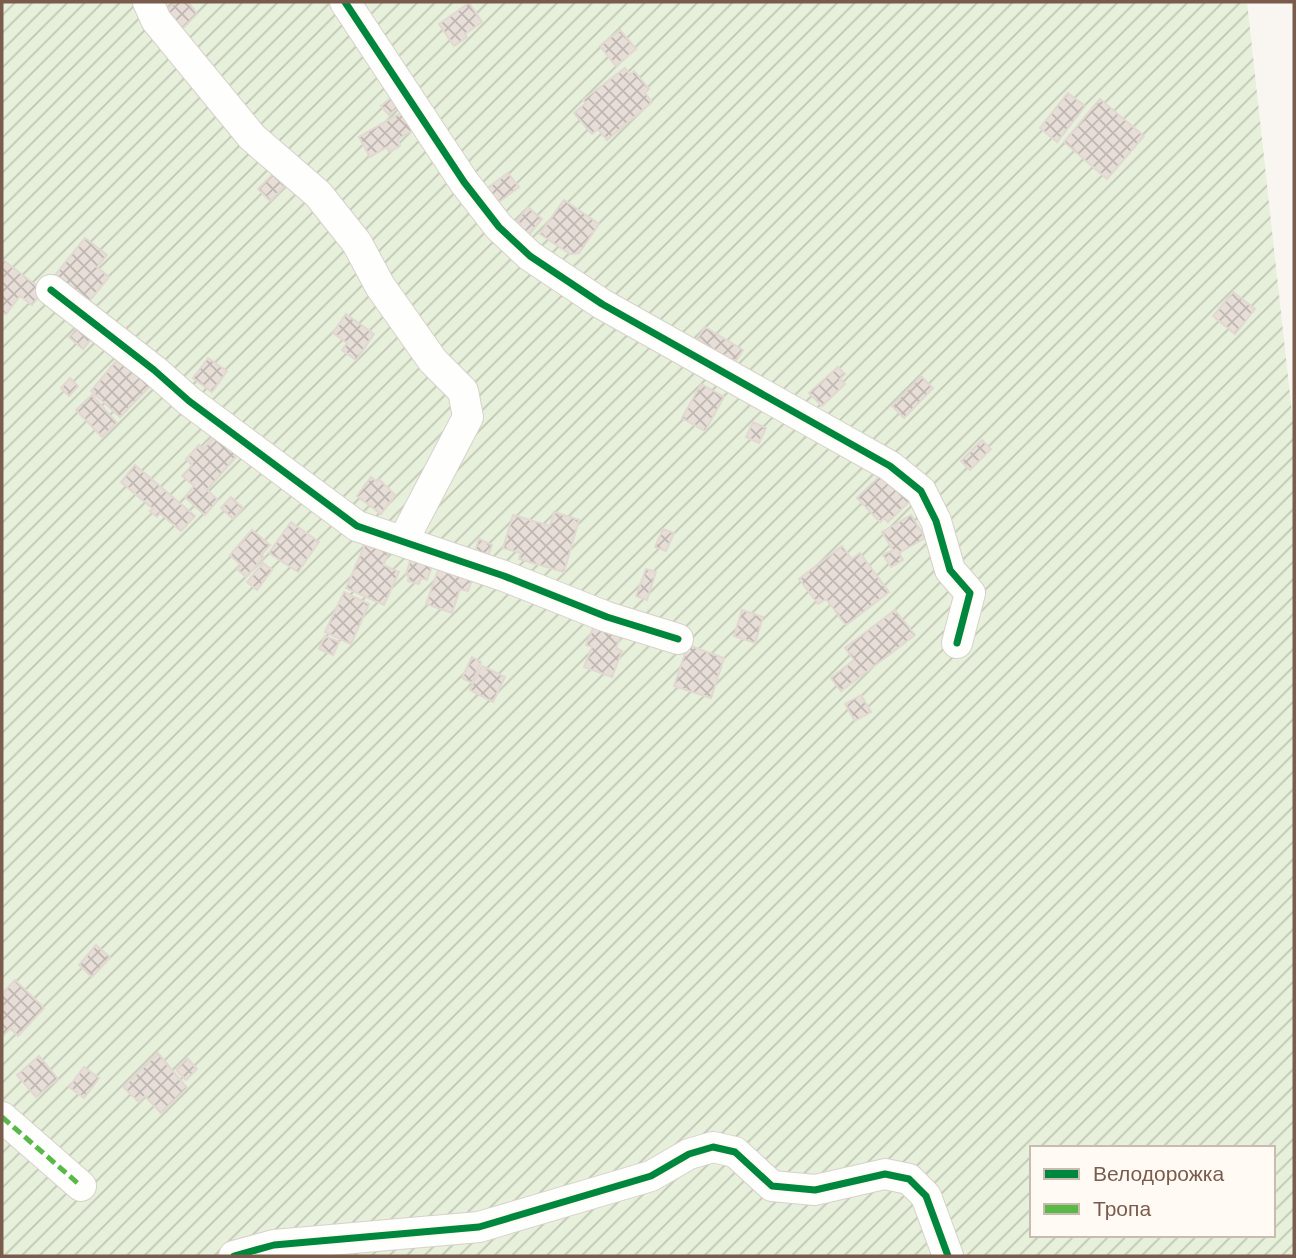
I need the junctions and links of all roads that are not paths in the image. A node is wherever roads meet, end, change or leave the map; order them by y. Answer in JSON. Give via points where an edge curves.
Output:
{"nodes":[{"id":1,"x":148,"y":2,"type":"edge"},
{"id":2,"x":345,"y":2,"type":"edge"},
{"id":3,"x":51,"y":290,"type":"dead end"},
{"id":4,"x":403,"y":541,"type":"junction"},
{"id":5,"x":678,"y":639,"type":"dead end"},
{"id":6,"x":957,"y":643,"type":"dead end"},
{"id":7,"x":2,"y":1117,"type":"edge"},
{"id":8,"x":81,"y":1186,"type":"dead end"},
{"id":9,"x":234,"y":1256,"type":"edge"},
{"id":10,"x":948,"y":1256,"type":"edge"}],
"edges":[{"from":1,"to":4,"type":"street","via":[[156,20],[253,137],[318,194],[357,243],[380,286],[433,361],[463,391],[468,417]]},
{"from":2,"to":6,"type":"street","via":[[464,182],[499,227],[530,256],[602,304],[890,466],[921,491],[936,521],[950,570],[970,593]]},
{"from":3,"to":4,"type":"street","via":[[189,401],[357,526]]},
{"from":4,"to":5,"type":"street"},
{"from":7,"to":8,"type":"street"},
{"from":9,"to":10,"type":"street","via":[[274,1245],[479,1227],[651,1176],[689,1154],[713,1147],[735,1152],[772,1186],[815,1190],[885,1174],[909,1179],[926,1196]]}]}
